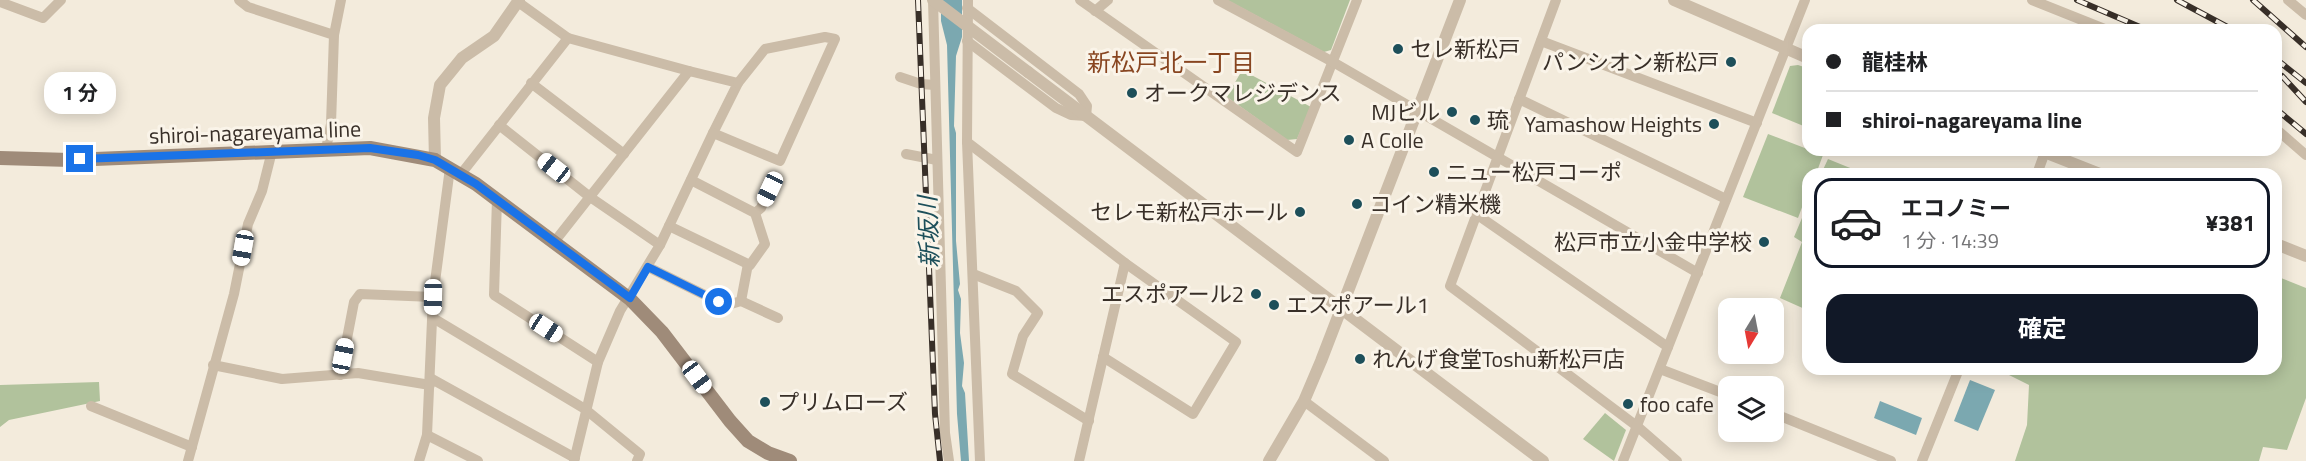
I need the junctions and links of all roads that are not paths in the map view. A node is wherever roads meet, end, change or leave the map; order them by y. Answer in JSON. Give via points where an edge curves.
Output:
{"nodes":[{"id":1,"x":61,"y":0,"type":"edge"},
{"id":2,"x":239,"y":0,"type":"edge"},
{"id":3,"x":341,"y":0,"type":"edge"},
{"id":4,"x":933,"y":0,"type":"edge"},
{"id":5,"x":1080,"y":0,"type":"edge"},
{"id":6,"x":1108,"y":0,"type":"edge"},
{"id":7,"x":1218,"y":0,"type":"edge"},
{"id":8,"x":1357,"y":0,"type":"edge"},
{"id":9,"x":1460,"y":0,"type":"edge"},
{"id":10,"x":1556,"y":0,"type":"edge"},
{"id":11,"x":1674,"y":0,"type":"edge"},
{"id":12,"x":1805,"y":0,"type":"edge"},
{"id":13,"x":2032,"y":0,"type":"edge"},
{"id":14,"x":2288,"y":0,"type":"edge"},
{"id":15,"x":519,"y":1,"type":"edge"},
{"id":16,"x":0,"y":2,"type":"edge"},
{"id":17,"x":968,"y":4,"type":"edge"},
{"id":18,"x":1095,"y":11,"type":"junction"},
{"id":19,"x":2306,"y":15,"type":"edge"},
{"id":20,"x":2092,"y":24,"type":"edge"},
{"id":21,"x":334,"y":35,"type":"junction"},
{"id":22,"x":567,"y":38,"type":"junction"},
{"id":23,"x":967,"y":41,"type":"junction"},
{"id":24,"x":1541,"y":41,"type":"junction"},
{"id":25,"x":1786,"y":50,"type":"junction"},
{"id":26,"x":1802,"y":56,"type":"edge"},
{"id":27,"x":1333,"y":62,"type":"junction"},
{"id":28,"x":689,"y":71,"type":"junction"},
{"id":29,"x":900,"y":77,"type":"dead end"},
{"id":30,"x":531,"y":83,"type":"junction"},
{"id":31,"x":738,"y":83,"type":"junction"},
{"id":32,"x":935,"y":85,"type":"junction"},
{"id":33,"x":1519,"y":99,"type":"junction"},
{"id":34,"x":1417,"y":111,"type":"junction"},
{"id":35,"x":1086,"y":116,"type":"junction"},
{"id":36,"x":1756,"y":123,"type":"junction"},
{"id":37,"x":499,"y":125,"type":"junction"},
{"id":38,"x":713,"y":133,"type":"junction"},
{"id":39,"x":2282,"y":134,"type":"edge"},
{"id":40,"x":967,"y":142,"type":"junction"},
{"id":41,"x":326,"y":149,"type":"junction"},
{"id":42,"x":272,"y":151,"type":"junction"},
{"id":43,"x":624,"y":154,"type":"junction"},
{"id":44,"x":906,"y":154,"type":"dead end"},
{"id":45,"x":2306,"y":155,"type":"edge"},
{"id":46,"x":2055,"y":156,"type":"edge"},
{"id":47,"x":1497,"y":157,"type":"junction"},
{"id":48,"x":0,"y":158,"type":"edge"},
{"id":49,"x":435,"y":160,"type":"junction"},
{"id":50,"x":937,"y":160,"type":"junction"},
{"id":51,"x":2085,"y":168,"type":"edge"},
{"id":52,"x":456,"y":171,"type":"junction"},
{"id":53,"x":691,"y":180,"type":"junction"},
{"id":54,"x":770,"y":189,"type":"dead end"},
{"id":55,"x":590,"y":197,"type":"junction"},
{"id":56,"x":497,"y":199,"type":"junction"},
{"id":57,"x":1726,"y":199,"type":"junction"},
{"id":58,"x":755,"y":213,"type":"junction"},
{"id":59,"x":1476,"y":214,"type":"junction"},
{"id":60,"x":669,"y":226,"type":"junction"},
{"id":61,"x":555,"y":241,"type":"junction"},
{"id":62,"x":660,"y":245,"type":"junction"},
{"id":63,"x":2282,"y":246,"type":"edge"},
{"id":64,"x":2306,"y":256,"type":"edge"},
{"id":65,"x":1125,"y":263,"type":"junction"},
{"id":66,"x":748,"y":264,"type":"junction"},
{"id":67,"x":648,"y":267,"type":"junction"},
{"id":68,"x":1698,"y":273,"type":"junction"},
{"id":69,"x":973,"y":274,"type":"junction"},
{"id":70,"x":433,"y":297,"type":"junction"},
{"id":71,"x":630,"y":298,"type":"junction"},
{"id":72,"x":741,"y":302,"type":"junction"},
{"id":73,"x":1341,"y":309,"type":"junction"},
{"id":74,"x":433,"y":318,"type":"junction"},
{"id":75,"x":778,"y":318,"type":"dead end"},
{"id":76,"x":1668,"y":347,"type":"junction"},
{"id":77,"x":1103,"y":357,"type":"junction"},
{"id":78,"x":598,"y":362,"type":"junction"},
{"id":79,"x":213,"y":365,"type":"junction"},
{"id":80,"x":1660,"y":369,"type":"junction"},
{"id":81,"x":340,"y":375,"type":"junction"},
{"id":82,"x":1957,"y":375,"type":"edge"},
{"id":83,"x":430,"y":382,"type":"junction"},
{"id":84,"x":1718,"y":391,"type":"edge"},
{"id":85,"x":1304,"y":401,"type":"junction"},
{"id":86,"x":91,"y":406,"type":"dead end"},
{"id":87,"x":585,"y":409,"type":"junction"},
{"id":88,"x":1784,"y":417,"type":"edge"},
{"id":89,"x":1089,"y":421,"type":"junction"},
{"id":90,"x":1638,"y":427,"type":"junction"},
{"id":91,"x":427,"y":435,"type":"junction"},
{"id":92,"x":192,"y":447,"type":"junction"},
{"id":93,"x":575,"y":460,"type":"edge"},
{"id":94,"x":188,"y":461,"type":"edge"},
{"id":95,"x":419,"y":461,"type":"edge"},
{"id":96,"x":478,"y":461,"type":"edge"},
{"id":97,"x":637,"y":461,"type":"edge"},
{"id":98,"x":790,"y":461,"type":"edge"},
{"id":99,"x":949,"y":461,"type":"edge"},
{"id":100,"x":980,"y":461,"type":"edge"},
{"id":101,"x":1079,"y":461,"type":"edge"},
{"id":102,"x":1269,"y":461,"type":"edge"},
{"id":103,"x":1384,"y":461,"type":"edge"},
{"id":104,"x":1543,"y":461,"type":"edge"},
{"id":105,"x":1623,"y":461,"type":"edge"},
{"id":106,"x":1677,"y":461,"type":"edge"},
{"id":107,"x":1891,"y":461,"type":"edge"},
{"id":108,"x":1922,"y":461,"type":"edge"}],
"edges":[{"from":1,"to":16,"type":"street","via":[[43,18]]},
{"from":2,"to":21,"type":"street","via":[[248,7]]},
{"from":3,"to":21,"type":"street"},
{"from":4,"to":32,"type":"street"},
{"from":4,"to":35,"type":"street","bridge":true},
{"from":5,"to":18,"type":"street"},
{"from":6,"to":18,"type":"street"},
{"from":7,"to":27,"type":"street"},
{"from":8,"to":27,"type":"street"},
{"from":9,"to":34,"type":"street"},
{"from":10,"to":24,"type":"street"},
{"from":11,"to":25,"type":"street"},
{"from":12,"to":25,"type":"street"},
{"from":13,"to":20,"type":"street"},
{"from":14,"to":19,"type":"street"},
{"from":15,"to":22,"type":"street"},
{"from":15,"to":49,"type":"street","via":[[494,36],[462,58],[440,85],[434,118]]},
{"from":17,"to":23,"type":"street"},
{"from":17,"to":35,"type":"street","via":[[1079,94],[1087,106]]},
{"from":18,"to":27,"type":"street","via":[[1298,152]]},
{"from":21,"to":41,"type":"street","via":[[331,124]]},
{"from":22,"to":28,"type":"street"},
{"from":22,"to":30,"type":"street"},
{"from":23,"to":35,"type":"street","via":[[1056,108]]},
{"from":23,"to":40,"type":"street"},
{"from":24,"to":33,"type":"street"},
{"from":24,"to":36,"type":"street"},
{"from":25,"to":26,"type":"street"},
{"from":25,"to":36,"type":"street"},
{"from":27,"to":34,"type":"street"},
{"from":28,"to":31,"type":"street"},
{"from":28,"to":43,"type":"street"},
{"from":29,"to":32,"type":"street"},
{"from":30,"to":37,"type":"street"},
{"from":30,"to":43,"type":"street"},
{"from":31,"to":38,"type":"street"},
{"from":31,"to":38,"type":"street","via":[[765,49],[825,37],[835,39],[780,161]]},
{"from":32,"to":50,"type":"street"},
{"from":33,"to":47,"type":"street"},
{"from":33,"to":57,"type":"street"},
{"from":34,"to":47,"type":"street"},
{"from":34,"to":73,"type":"street"},
{"from":35,"to":73,"type":"street"},
{"from":36,"to":57,"type":"street"},
{"from":37,"to":52,"type":"street"},
{"from":37,"to":55,"type":"street"},
{"from":38,"to":53,"type":"street"},
{"from":39,"to":45,"type":"street"},
{"from":40,"to":65,"type":"street"},
{"from":40,"to":69,"type":"street"},
{"from":41,"to":42,"type":"main road","name":"shiroi-nagareyama line"},
{"from":41,"to":49,"type":"main road","name":"shiroi-nagareyama line","via":[[390,150]]},
{"from":42,"to":48,"type":"main road","name":"shiroi-nagareyama line","via":[[70,160]]},
{"from":42,"to":79,"type":"street","via":[[248,224],[234,294]]},
{"from":43,"to":55,"type":"street"},
{"from":44,"to":50,"type":"street"},
{"from":46,"to":51,"type":"street"},
{"from":47,"to":59,"type":"street"},
{"from":47,"to":68,"type":"street"},
{"from":49,"to":52,"type":"main road","name":"shiroi-nagareyama line"},
{"from":50,"to":99,"type":"street"},
{"from":52,"to":56,"type":"main road","name":"shiroi-nagareyama line"},
{"from":52,"to":70,"type":"street"},
{"from":53,"to":58,"type":"street"},
{"from":53,"to":60,"type":"street"},
{"from":54,"to":58,"type":"street"},
{"from":55,"to":61,"type":"street"},
{"from":55,"to":62,"type":"street"},
{"from":56,"to":61,"type":"main road","name":"shiroi-nagareyama line"},
{"from":56,"to":78,"type":"street","via":[[494,295]]},
{"from":57,"to":68,"type":"street"},
{"from":58,"to":66,"type":"street","via":[[765,244]]},
{"from":59,"to":76,"type":"street"},
{"from":59,"to":90,"type":"street","via":[[1450,286]]},
{"from":60,"to":62,"type":"street"},
{"from":60,"to":66,"type":"street"},
{"from":61,"to":71,"type":"main road","name":"shiroi-nagareyama line"},
{"from":62,"to":67,"type":"street"},
{"from":63,"to":64,"type":"street"},
{"from":65,"to":77,"type":"street"},
{"from":65,"to":77,"type":"street","via":[[1236,342],[1193,414]]},
{"from":66,"to":72,"type":"street"},
{"from":67,"to":71,"type":"street"},
{"from":67,"to":72,"type":"street","via":[[719,302]]},
{"from":68,"to":76,"type":"street"},
{"from":69,"to":89,"type":"street","via":[[1016,291],[1038,313],[1023,336],[1012,374]]},
{"from":69,"to":100,"type":"street"},
{"from":70,"to":74,"type":"street"},
{"from":70,"to":81,"type":"street","via":[[360,294],[354,302]]},
{"from":71,"to":78,"type":"street","via":[[620,311]]},
{"from":71,"to":98,"type":"main road","name":"shiroi-nagareyama line","via":[[662,332],[748,441]]},
{"from":72,"to":75,"type":"street"},
{"from":73,"to":85,"type":"street"},
{"from":73,"to":104,"type":"street"},
{"from":74,"to":83,"type":"street"},
{"from":74,"to":87,"type":"street"},
{"from":76,"to":80,"type":"street"},
{"from":77,"to":89,"type":"street"},
{"from":78,"to":87,"type":"street"},
{"from":79,"to":81,"type":"street","via":[[282,379]]},
{"from":79,"to":92,"type":"street"},
{"from":80,"to":84,"type":"street"},
{"from":80,"to":90,"type":"street"},
{"from":81,"to":83,"type":"street","via":[[358,373]]},
{"from":82,"to":108,"type":"street"},
{"from":83,"to":91,"type":"street"},
{"from":83,"to":93,"type":"street"},
{"from":85,"to":102,"type":"street"},
{"from":85,"to":103,"type":"street"},
{"from":86,"to":92,"type":"street"},
{"from":87,"to":93,"type":"street"},
{"from":87,"to":97,"type":"street","via":[[640,454]]},
{"from":88,"to":107,"type":"street"},
{"from":89,"to":101,"type":"street"},
{"from":90,"to":105,"type":"street"},
{"from":90,"to":106,"type":"street"},
{"from":91,"to":95,"type":"street"},
{"from":91,"to":96,"type":"street"},
{"from":92,"to":94,"type":"street"}]}
